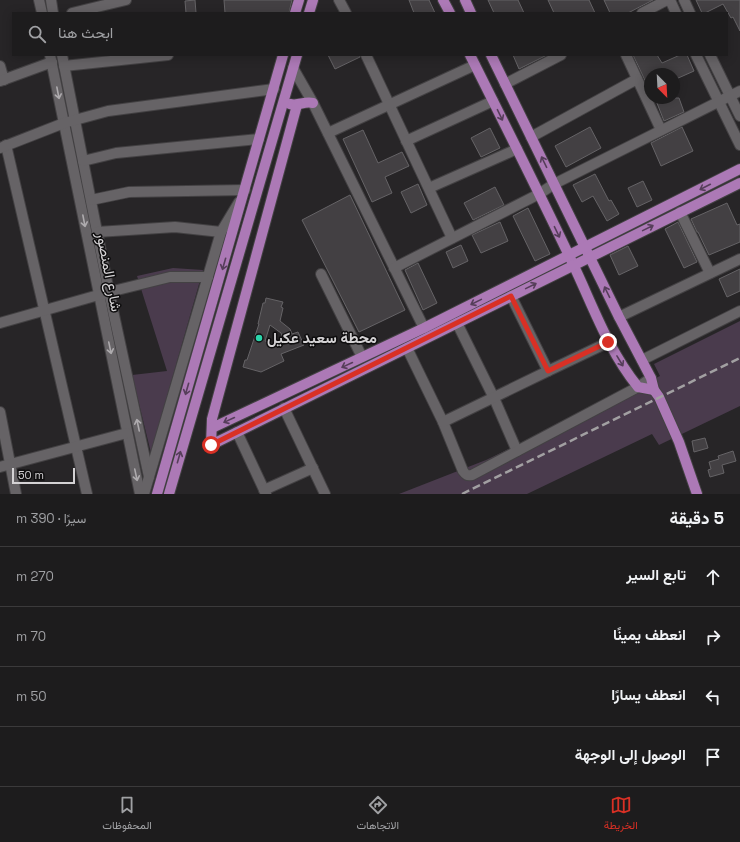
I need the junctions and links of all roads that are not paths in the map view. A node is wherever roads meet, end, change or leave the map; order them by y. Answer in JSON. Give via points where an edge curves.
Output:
{"nodes":[{"id":1,"x":39,"y":0,"type":"edge"},
{"id":2,"x":51,"y":0,"type":"edge"},
{"id":3,"x":126,"y":0,"type":"edge"},
{"id":4,"x":299,"y":0,"type":"edge"},
{"id":5,"x":313,"y":0,"type":"edge"},
{"id":6,"x":339,"y":0,"type":"edge"},
{"id":7,"x":443,"y":0,"type":"edge"},
{"id":8,"x":465,"y":0,"type":"edge"},
{"id":9,"x":668,"y":0,"type":"edge"},
{"id":10,"x":684,"y":0,"type":"edge"},
{"id":11,"x":42,"y":12,"type":"edge"},
{"id":12,"x":53,"y":12,"type":"edge"},
{"id":13,"x":76,"y":12,"type":"edge"},
{"id":14,"x":295,"y":12,"type":"edge"},
{"id":15,"x":309,"y":12,"type":"edge"},
{"id":16,"x":345,"y":12,"type":"edge"},
{"id":17,"x":449,"y":12,"type":"edge"},
{"id":18,"x":471,"y":12,"type":"edge"},
{"id":19,"x":644,"y":12,"type":"edge"},
{"id":20,"x":675,"y":12,"type":"edge"},
{"id":21,"x":690,"y":12,"type":"edge"},
{"id":22,"x":62,"y":56,"type":"edge"},
{"id":23,"x":159,"y":56,"type":"edge"},
{"id":24,"x":283,"y":56,"type":"edge"},
{"id":25,"x":296,"y":56,"type":"edge"},
{"id":26,"x":366,"y":56,"type":"edge"},
{"id":27,"x":470,"y":56,"type":"edge"},
{"id":28,"x":491,"y":56,"type":"edge"},
{"id":29,"x":559,"y":56,"type":"edge"},
{"id":30,"x":626,"y":56,"type":"edge"},
{"id":31,"x":696,"y":56,"type":"edge"},
{"id":32,"x":710,"y":56,"type":"edge"},
{"id":33,"x":51,"y":58,"type":"edge"},
{"id":34,"x":475,"y":65,"type":"junction"},
{"id":35,"x":0,"y":66,"type":"edge"},
{"id":36,"x":64,"y":66,"type":"junction"},
{"id":37,"x":293,"y":68,"type":"junction"},
{"id":38,"x":637,"y":79,"type":"junction"},
{"id":39,"x":2,"y":81,"type":"edge"},
{"id":40,"x":505,"y":84,"type":"junction"},
{"id":41,"x":274,"y":89,"type":"junction"},
{"id":42,"x":740,"y":91,"type":"edge"},
{"id":43,"x":730,"y":96,"type":"junction"},
{"id":44,"x":493,"y":100,"type":"junction"},
{"id":45,"x":718,"y":101,"type":"junction"},
{"id":46,"x":283,"y":102,"type":"junction"},
{"id":47,"x":313,"y":103,"type":"junction"},
{"id":48,"x":297,"y":105,"type":"junction"},
{"id":49,"x":389,"y":105,"type":"junction"},
{"id":50,"x":740,"y":116,"type":"edge"},
{"id":51,"x":75,"y":120,"type":"junction"},
{"id":52,"x":64,"y":123,"type":"junction"},
{"id":53,"x":661,"y":130,"type":"junction"},
{"id":54,"x":328,"y":133,"type":"junction"},
{"id":55,"x":531,"y":137,"type":"junction"},
{"id":56,"x":260,"y":139,"type":"junction"},
{"id":57,"x":406,"y":141,"type":"junction"},
{"id":58,"x":740,"y":145,"type":"edge"},
{"id":59,"x":3,"y":147,"type":"edge"},
{"id":60,"x":517,"y":149,"type":"junction"},
{"id":61,"x":83,"y":161,"type":"junction"},
{"id":62,"x":740,"y":169,"type":"edge"},
{"id":63,"x":740,"y":183,"type":"edge"},
{"id":64,"x":554,"y":184,"type":"junction"},
{"id":65,"x":429,"y":188,"type":"junction"},
{"id":66,"x":244,"y":193,"type":"junction"},
{"id":67,"x":539,"y":194,"type":"junction"},
{"id":68,"x":91,"y":200,"type":"junction"},
{"id":69,"x":680,"y":212,"type":"junction"},
{"id":70,"x":97,"y":232,"type":"junction"},
{"id":71,"x":221,"y":232,"type":"junction"},
{"id":72,"x":452,"y":238,"type":"junction"},
{"id":73,"x":585,"y":247,"type":"junction"},
{"id":74,"x":569,"y":255,"type":"junction"},
{"id":75,"x":590,"y":257,"type":"junction"},
{"id":76,"x":740,"y":259,"type":"edge"},
{"id":77,"x":574,"y":265,"type":"junction"},
{"id":78,"x":394,"y":268,"type":"junction"},
{"id":79,"x":710,"y":273,"type":"junction"},
{"id":80,"x":321,"y":274,"type":"dead end"},
{"id":81,"x":208,"y":277,"type":"junction"},
{"id":82,"x":109,"y":292,"type":"junction"},
{"id":83,"x":99,"y":295,"type":"junction"},
{"id":84,"x":511,"y":296,"type":"junction"},
{"id":85,"x":45,"y":311,"type":"junction"},
{"id":86,"x":740,"y":311,"type":"edge"},
{"id":87,"x":619,"y":317,"type":"junction"},
{"id":88,"x":0,"y":323,"type":"edge"},
{"id":89,"x":457,"y":323,"type":"junction"},
{"id":90,"x":424,"y":328,"type":"junction"},
{"id":91,"x":608,"y":342,"type":"junction"},
{"id":92,"x":407,"y":348,"type":"junction"},
{"id":93,"x":362,"y":357,"type":"junction"},
{"id":94,"x":642,"y":360,"type":"junction"},
{"id":95,"x":548,"y":371,"type":"junction"},
{"id":96,"x":651,"y":378,"type":"junction"},
{"id":97,"x":638,"y":387,"type":"junction"},
{"id":98,"x":654,"y":390,"type":"junction"},
{"id":99,"x":494,"y":398,"type":"junction"},
{"id":100,"x":284,"y":408,"type":"junction"},
{"id":101,"x":0,"y":412,"type":"edge"},
{"id":102,"x":443,"y":422,"type":"junction"},
{"id":103,"x":212,"y":428,"type":"junction"},
{"id":104,"x":238,"y":432,"type":"junction"},
{"id":105,"x":127,"y":433,"type":"junction"},
{"id":106,"x":76,"y":446,"type":"junction"},
{"id":107,"x":517,"y":451,"type":"junction"},
{"id":108,"x":10,"y":464,"type":"junction"},
{"id":109,"x":0,"y":467,"type":"edge"},
{"id":110,"x":313,"y":468,"type":"junction"},
{"id":111,"x":149,"y":477,"type":"junction"},
{"id":112,"x":265,"y":492,"type":"edge"},
{"id":113,"x":16,"y":494,"type":"edge"},
{"id":114,"x":88,"y":494,"type":"edge"},
{"id":115,"x":140,"y":494,"type":"edge"},
{"id":116,"x":144,"y":494,"type":"edge"},
{"id":117,"x":157,"y":494,"type":"edge"},
{"id":118,"x":169,"y":494,"type":"edge"},
{"id":119,"x":325,"y":494,"type":"edge"},
{"id":120,"x":697,"y":494,"type":"edge"}],
"edges":[{"from":1,"to":11,"type":"street"},
{"from":2,"to":12,"type":"street"},
{"from":3,"to":13,"type":"street"},
{"from":4,"to":14,"type":"main road"},
{"from":5,"to":15,"type":"main road"},
{"from":6,"to":16,"type":"street"},
{"from":7,"to":17,"type":"main road"},
{"from":8,"to":18,"type":"main road"},
{"from":9,"to":19,"type":"street"},
{"from":9,"to":20,"type":"street"},
{"from":10,"to":21,"type":"street"},
{"from":22,"to":36,"type":"street","name":"شارع المنصور"},
{"from":23,"to":36,"type":"street"},
{"from":24,"to":41,"type":"main road"},
{"from":25,"to":37,"type":"main road"},
{"from":26,"to":49,"type":"street"},
{"from":27,"to":34,"type":"main road"},
{"from":28,"to":40,"type":"main road"},
{"from":29,"to":40,"type":"street"},
{"from":30,"to":38,"type":"street"},
{"from":31,"to":45,"type":"street"},
{"from":32,"to":43,"type":"street"},
{"from":33,"to":39,"type":"street"},
{"from":33,"to":52,"type":"street","name":"شارع المنصور","one_way":true},
{"from":34,"to":44,"type":"main road"},
{"from":34,"to":49,"type":"street"},
{"from":35,"to":39,"type":"street"},
{"from":36,"to":51,"type":"street","name":"شارع المنصور"},
{"from":37,"to":46,"type":"main road"},
{"from":37,"to":47,"type":"street"},
{"from":38,"to":53,"type":"street"},
{"from":38,"to":55,"type":"street"},
{"from":40,"to":55,"type":"main road"},
{"from":41,"to":51,"type":"street","via":[[108,111]]},
{"from":41,"to":56,"type":"main road"},
{"from":42,"to":43,"type":"street"},
{"from":43,"to":45,"type":"street"},
{"from":43,"to":50,"type":"street"},
{"from":44,"to":57,"type":"street"},
{"from":44,"to":60,"type":"main road","one_way":true},
{"from":45,"to":53,"type":"street"},
{"from":45,"to":58,"type":"street"},
{"from":46,"to":48,"type":"main road"},
{"from":118,"to":46,"type":"main road","one_way":true},
{"from":47,"to":48,"type":"main road"},
{"from":47,"to":54,"type":"street"},
{"from":48,"to":103,"type":"main road","via":[[214,411]]},
{"from":49,"to":54,"type":"street"},
{"from":49,"to":57,"type":"street"},
{"from":51,"to":52,"type":"street"},
{"from":51,"to":61,"type":"street","name":"شارع المنصور"},
{"from":52,"to":59,"type":"street"},
{"from":52,"to":83,"type":"street","name":"شارع المنصور","one_way":true},
{"from":53,"to":64,"type":"street"},
{"from":54,"to":78,"type":"street"},
{"from":64,"to":55,"type":"main road","one_way":true},
{"from":56,"to":61,"type":"street","via":[[116,153]]},
{"from":56,"to":66,"type":"main road"},
{"from":57,"to":65,"type":"street"},
{"from":59,"to":85,"type":"street"},
{"from":60,"to":65,"type":"street"},
{"from":60,"to":67,"type":"main road"},
{"from":61,"to":68,"type":"street","name":"شارع المنصور"},
{"from":62,"to":73,"type":"main road","one_way":true},
{"from":63,"to":69,"type":"main road"},
{"from":64,"to":67,"type":"street"},
{"from":64,"to":73,"type":"main road"},
{"from":65,"to":72,"type":"street"},
{"from":66,"to":68,"type":"street","via":[[129,192]]},
{"from":66,"to":71,"type":"street"},
{"from":66,"to":117,"type":"main road","one_way":true},
{"from":67,"to":72,"type":"street"},
{"from":67,"to":74,"type":"main road","one_way":true},
{"from":68,"to":70,"type":"street","name":"شارع المنصور"},
{"from":75,"to":69,"type":"main road","one_way":true},
{"from":69,"to":79,"type":"street"},
{"from":70,"to":71,"type":"street","via":[[175,227]]},
{"from":70,"to":82,"type":"street","name":"شارع المنصور"},
{"from":71,"to":81,"type":"street"},
{"from":72,"to":78,"type":"street"},
{"from":73,"to":74,"type":"main road"},
{"from":73,"to":75,"type":"main road"},
{"from":74,"to":77,"type":"main road"},
{"from":74,"to":90,"type":"main road","one_way":true},
{"from":75,"to":77,"type":"main road"},
{"from":87,"to":75,"type":"main road","one_way":true},
{"from":76,"to":79,"type":"street"},
{"from":84,"to":77,"type":"main road","one_way":true},
{"from":77,"to":91,"type":"main road"},
{"from":78,"to":90,"type":"street"},
{"from":79,"to":87,"type":"street"},
{"from":80,"to":93,"type":"street"},
{"from":81,"to":82,"type":"street","via":[[170,277]]},
{"from":81,"to":111,"type":"street"},
{"from":82,"to":83,"type":"street"},
{"from":111,"to":82,"type":"street","name":"شارع المنصور","one_way":true},
{"from":83,"to":85,"type":"street"},
{"from":83,"to":105,"type":"street","name":"شارع المنصور","one_way":true},
{"from":84,"to":89,"type":"main road"},
{"from":84,"to":95,"type":"street"},
{"from":85,"to":88,"type":"street"},
{"from":85,"to":106,"type":"street"},
{"from":86,"to":94,"type":"street"},
{"from":87,"to":94,"type":"main road"},
{"from":89,"to":92,"type":"main road"},
{"from":89,"to":99,"type":"street"},
{"from":90,"to":93,"type":"main road"},
{"from":91,"to":95,"type":"street"},
{"from":91,"to":97,"type":"main road","one_way":true},
{"from":92,"to":100,"type":"main road"},
{"from":92,"to":102,"type":"street"},
{"from":93,"to":103,"type":"main road","one_way":true},
{"from":94,"to":96,"type":"main road"},
{"from":95,"to":99,"type":"street"},
{"from":96,"to":97,"type":"street"},
{"from":96,"to":98,"type":"main road"},
{"from":97,"to":98,"type":"main road"},
{"from":97,"to":107,"type":"street"},
{"from":98,"to":120,"type":"main road","via":[[679,442]]},
{"from":99,"to":102,"type":"street"},
{"from":99,"to":107,"type":"street"},
{"from":100,"to":104,"type":"main road"},
{"from":100,"to":110,"type":"street"},
{"from":101,"to":108,"type":"street"},
{"from":102,"to":107,"type":"street","via":[[465,475],[472,475]]},
{"from":103,"to":104,"type":"main road","via":[[211,445]]},
{"from":104,"to":112,"type":"street"},
{"from":105,"to":106,"type":"street"},
{"from":105,"to":115,"type":"street","name":"شارع المنصور","one_way":true},
{"from":106,"to":108,"type":"street"},
{"from":106,"to":114,"type":"street"},
{"from":108,"to":109,"type":"street"},
{"from":108,"to":113,"type":"street"},
{"from":110,"to":112,"type":"street"},
{"from":110,"to":119,"type":"street"},
{"from":111,"to":116,"type":"street"}]}
